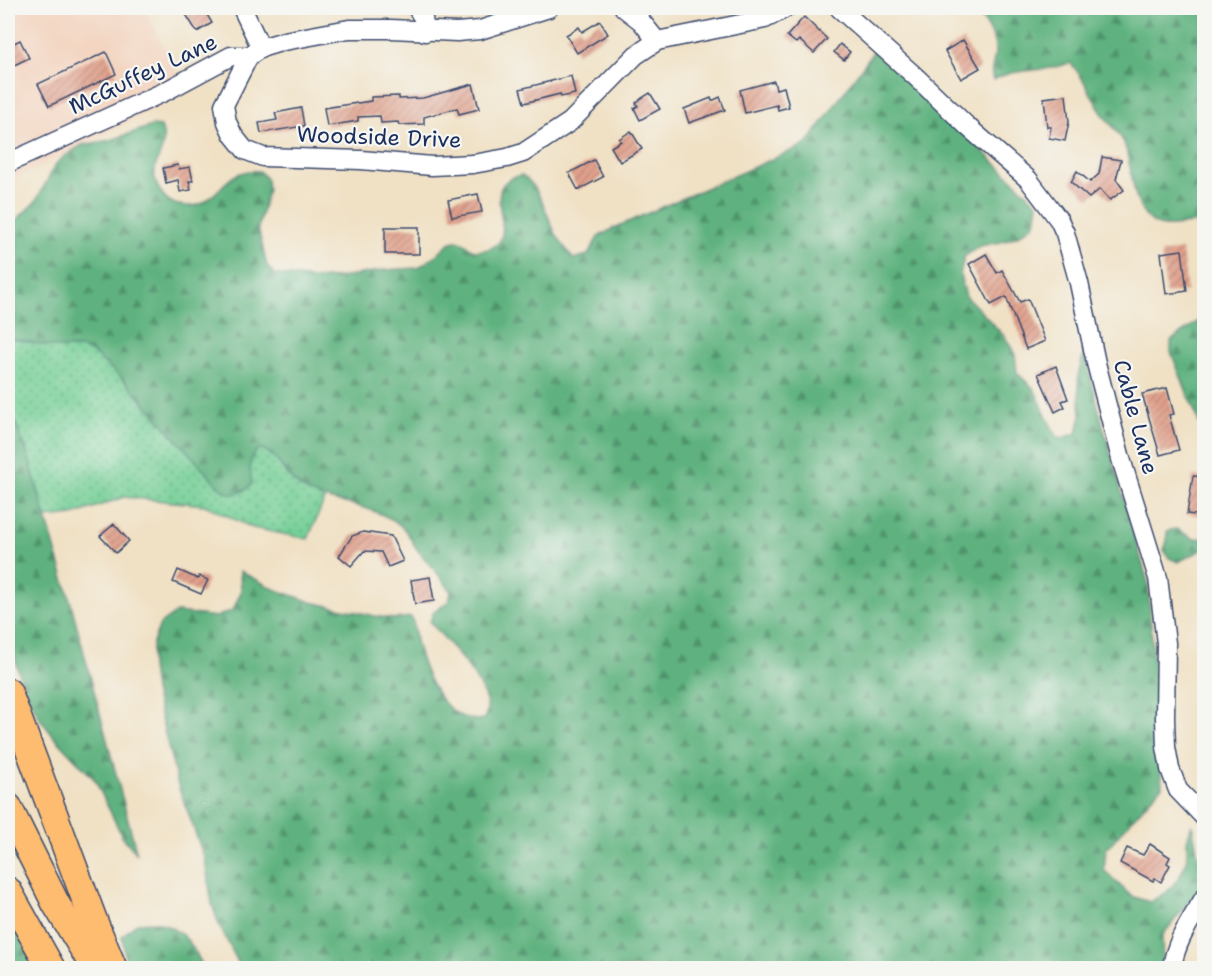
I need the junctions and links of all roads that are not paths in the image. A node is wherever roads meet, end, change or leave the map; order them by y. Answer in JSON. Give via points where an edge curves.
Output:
{"nodes":[{"id":1,"x":242,"y":8,"type":"edge"},
{"id":2,"x":417,"y":8,"type":"edge"},
{"id":3,"x":549,"y":8,"type":"edge"},
{"id":4,"x":624,"y":8,"type":"edge"},
{"id":5,"x":786,"y":8,"type":"edge"},
{"id":6,"x":839,"y":8,"type":"edge"},
{"id":7,"x":425,"y":32,"type":"junction"},
{"id":8,"x":657,"y":41,"type":"junction"},
{"id":9,"x":255,"y":52,"type":"junction"},
{"id":10,"x":8,"y":163,"type":"edge"},
{"id":11,"x":8,"y":692,"type":"edge"},
{"id":12,"x":8,"y":807,"type":"edge"},
{"id":13,"x":1204,"y":817,"type":"edge"},
{"id":14,"x":8,"y":891,"type":"edge"},
{"id":15,"x":1204,"y":897,"type":"edge"},
{"id":16,"x":51,"y":969,"type":"edge"},
{"id":17,"x":95,"y":969,"type":"edge"},
{"id":18,"x":113,"y":969,"type":"edge"},
{"id":19,"x":1172,"y":969,"type":"edge"}],
"edges":[{"from":1,"to":9,"type":"street"},
{"from":2,"to":7,"type":"street"},
{"from":3,"to":7,"type":"street","name":"McGuffey Lane","via":[[480,30]]},
{"from":4,"to":8,"type":"street"},
{"from":5,"to":8,"type":"street","name":"Woodside Drive","via":[[765,20]]},
{"from":6,"to":13,"type":"street","name":"Cable Lane","via":[[1028,179],[1065,233],[1121,459],[1158,578],[1166,644],[1165,718],[1170,769],[1178,790]]},
{"from":7,"to":9,"type":"street","name":"McGuffey Lane","via":[[349,29]]},
{"from":8,"to":9,"type":"street","name":"Woodside Drive","via":[[636,55],[570,122],[523,153],[454,166],[263,157],[246,150],[233,135],[224,105]]},
{"from":9,"to":10,"type":"street","name":"McGuffey Lane","via":[[231,56],[164,92]]},
{"from":11,"to":18,"type":"highway"},
{"from":12,"to":17,"type":"highway","via":[[56,903]]},
{"from":14,"to":16,"type":"highway"},
{"from":15,"to":19,"type":"street","via":[[1180,939]]}]}
